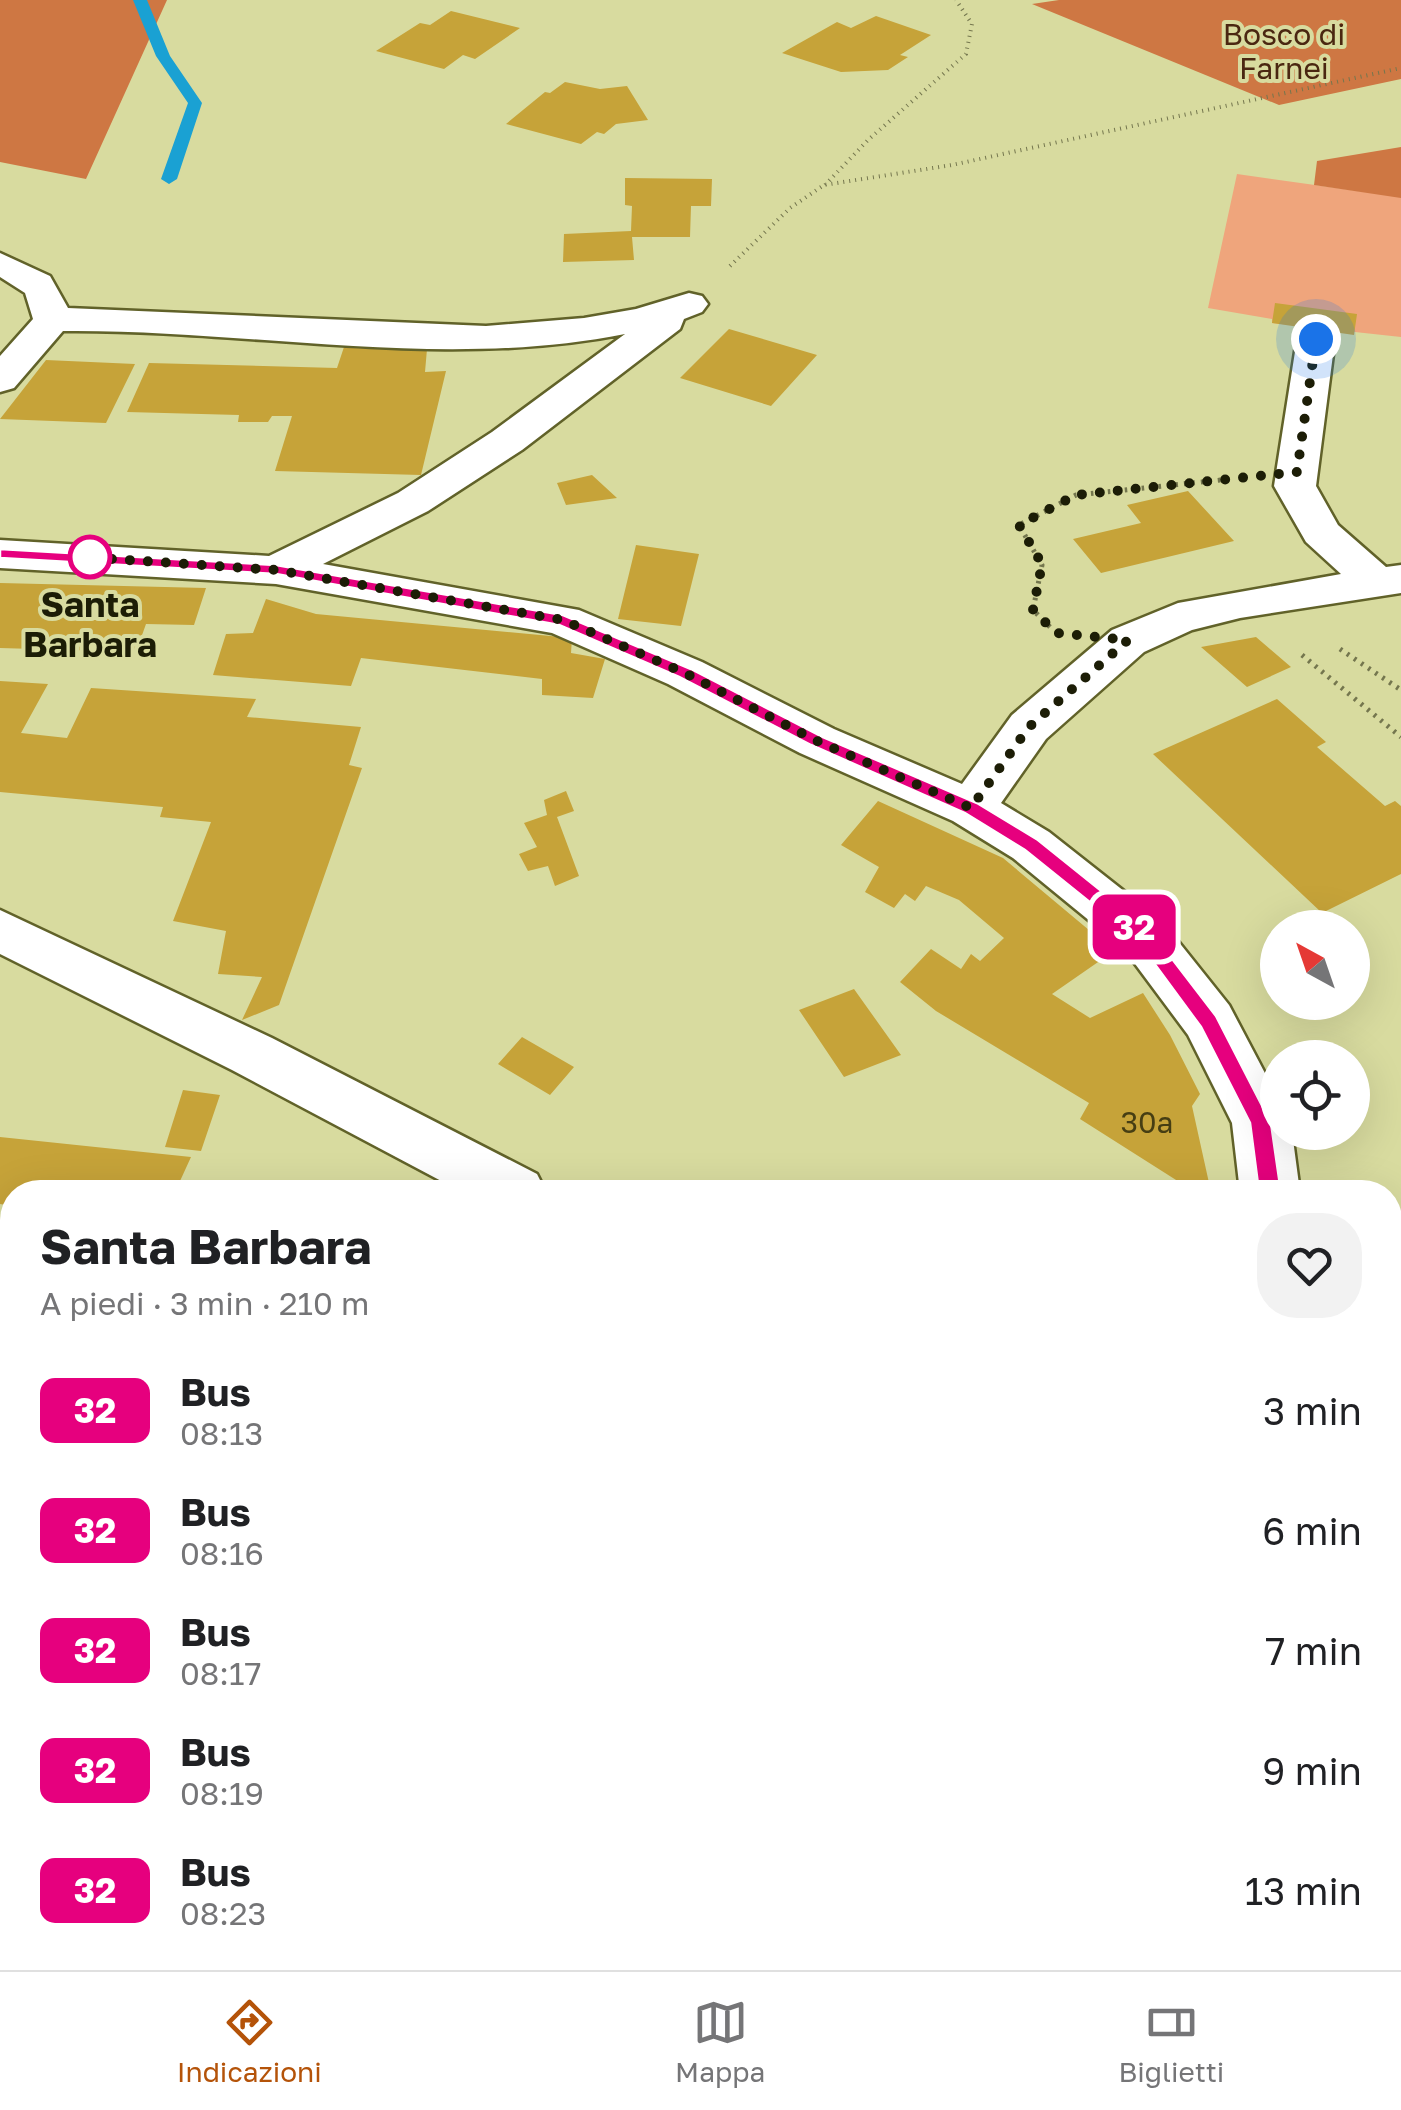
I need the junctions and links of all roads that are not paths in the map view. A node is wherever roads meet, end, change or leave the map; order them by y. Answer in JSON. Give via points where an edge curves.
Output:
{"nodes":[{"id":1,"x":0,"y":264,"type":"edge"},
{"id":2,"x":52,"y":320,"type":"junction"},
{"id":3,"x":1316,"y":339,"type":"dead end"},
{"id":4,"x":0,"y":380,"type":"edge"},
{"id":5,"x":0,"y":554,"type":"edge"},
{"id":6,"x":276,"y":570,"type":"junction"},
{"id":7,"x":1388,"y":580,"type":"edge"},
{"id":8,"x":971,"y":808,"type":"junction"},
{"id":9,"x":0,"y":930,"type":"edge"},
{"id":10,"x":493,"y":1180,"type":"edge"},
{"id":11,"x":1268,"y":1180,"type":"edge"}],
"edges":[{"from":1,"to":2,"type":"street","via":[[30,276],[48,295]]},
{"from":2,"to":4,"type":"street"},
{"from":2,"to":6,"type":"street","via":[[468,340],[623,326],[689,304],[429,492]]},
{"from":3,"to":7,"type":"street","via":[[1295,486],[1321,534]]},
{"from":5,"to":6,"type":"street"},
{"from":6,"to":8,"type":"street","via":[[563,620]]},
{"from":7,"to":8,"type":"street","via":[[1178,618],[1128,640],[1029,727]]},
{"from":8,"to":11,"type":"street","via":[[1032,845],[1143,935],[1209,1022],[1260,1123]]},
{"from":9,"to":10,"type":"street"}]}
